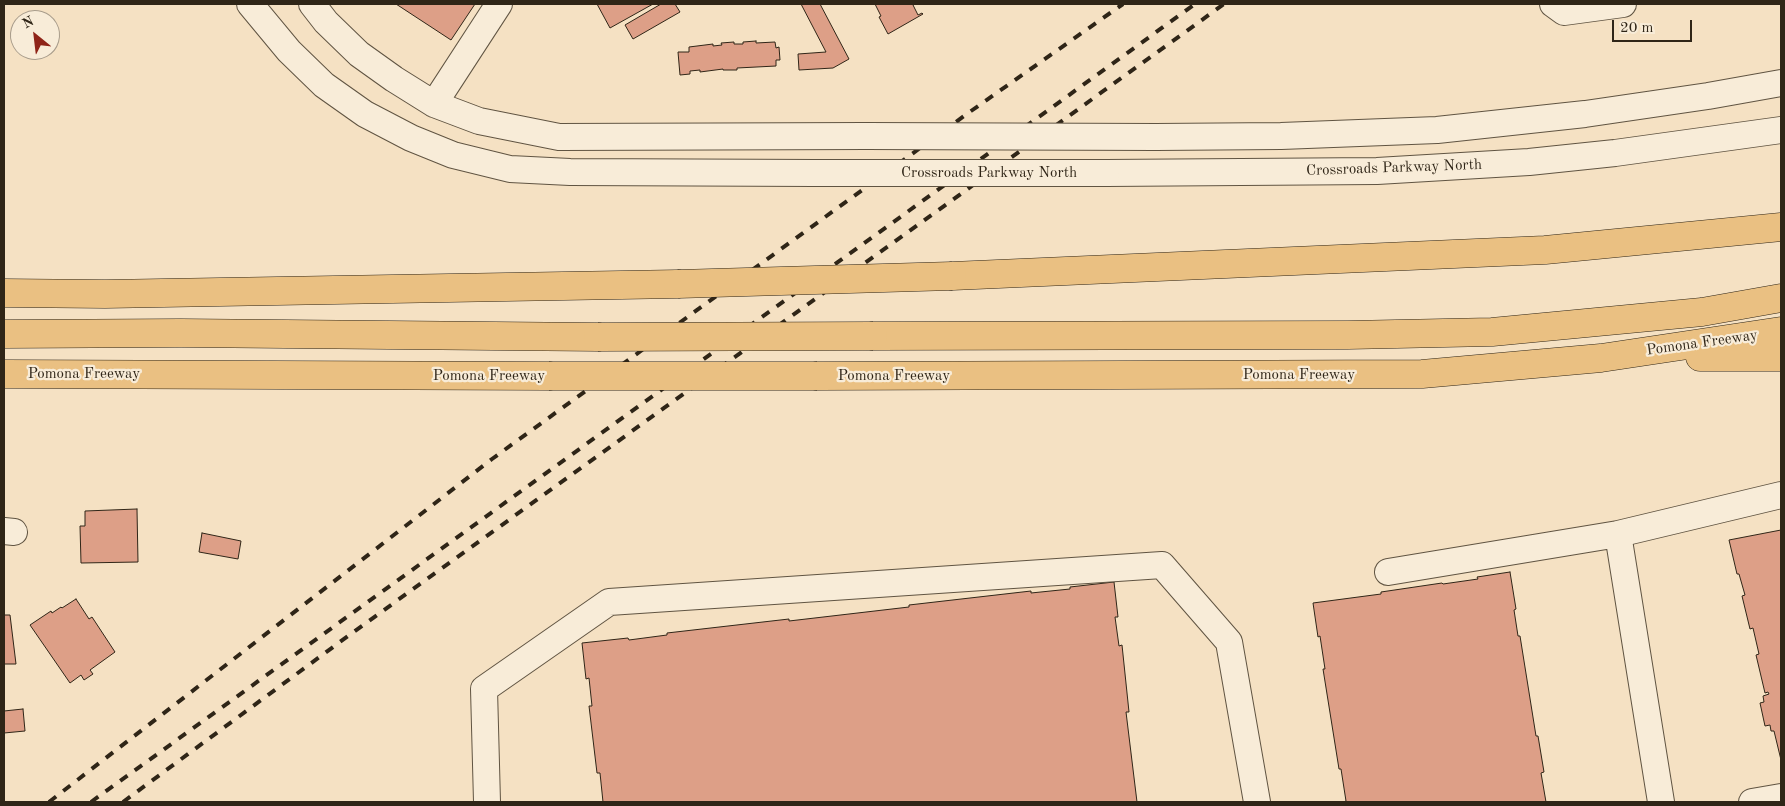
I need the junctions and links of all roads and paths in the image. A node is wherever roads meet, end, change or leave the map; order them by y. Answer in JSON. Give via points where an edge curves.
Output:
{"nodes":[{"id":1,"x":250,"y":4,"type":"edge"},
{"id":2,"x":312,"y":4,"type":"edge"},
{"id":3,"x":499,"y":4,"type":"edge"},
{"id":4,"x":1553,"y":4,"type":"edge"},
{"id":5,"x":1623,"y":4,"type":"edge"},
{"id":6,"x":1781,"y":83,"type":"edge"},
{"id":7,"x":434,"y":104,"type":"junction"},
{"id":8,"x":1781,"y":130,"type":"edge"},
{"id":9,"x":1781,"y":227,"type":"edge"},
{"id":10,"x":4,"y":285,"type":"edge"},
{"id":11,"x":4,"y":293,"type":"edge"},
{"id":12,"x":105,"y":294,"type":"junction"},
{"id":13,"x":1781,"y":298,"type":"edge"},
{"id":14,"x":1781,"y":331,"type":"edge"},
{"id":15,"x":4,"y":334,"type":"edge"},
{"id":16,"x":1781,"y":357,"type":"edge"},
{"id":17,"x":1602,"y":358,"type":"junction"},
{"id":18,"x":4,"y":374,"type":"edge"},
{"id":19,"x":1781,"y":495,"type":"edge"},
{"id":20,"x":1618,"y":534,"type":"junction"},
{"id":21,"x":1388,"y":572,"type":"dead end"},
{"id":22,"x":1781,"y":798,"type":"edge"},
{"id":23,"x":487,"y":802,"type":"edge"},
{"id":24,"x":1257,"y":802,"type":"edge"},
{"id":25,"x":1661,"y":802,"type":"edge"},
{"id":26,"x":1752,"y":802,"type":"edge"}],
"edges":[{"from":1,"to":8,"type":"street","name":"Crossroads Parkway North","bridge":true,"via":[[289,51],[324,85],[365,114],[453,155],[510,169],[816,173],[1377,171],[1615,153]]},
{"from":2,"to":7,"type":"street","via":[[360,54]]},
{"from":3,"to":7,"type":"street"},
{"from":4,"to":5,"type":"street","via":[[1564,12]]},
{"from":6,"to":7,"type":"street","bridge":true,"via":[[1585,114],[1437,130],[1281,136],[559,137],[479,121]]},
{"from":9,"to":12,"type":"highway","bridge":true,"via":[[1545,250],[952,276]]},
{"from":10,"to":12,"type":"highway"},
{"from":11,"to":12,"type":"highway"},
{"from":13,"to":15,"type":"highway","bridge":true,"via":[[1702,312],[1492,332],[1348,335],[598,338]]},
{"from":14,"to":17,"type":"highway","name":"Pomona Freeway"},
{"from":16,"to":17,"type":"highway"},
{"from":17,"to":18,"type":"highway","name":"Pomona Freeway","bridge":true,"via":[[1422,374]]},
{"from":19,"to":20,"type":"street"},
{"from":20,"to":21,"type":"street"},
{"from":20,"to":25,"type":"street"},
{"from":22,"to":26,"type":"street"},
{"from":23,"to":24,"type":"street","via":[[484,689],[609,602],[1162,565],[1229,642]]}]}
